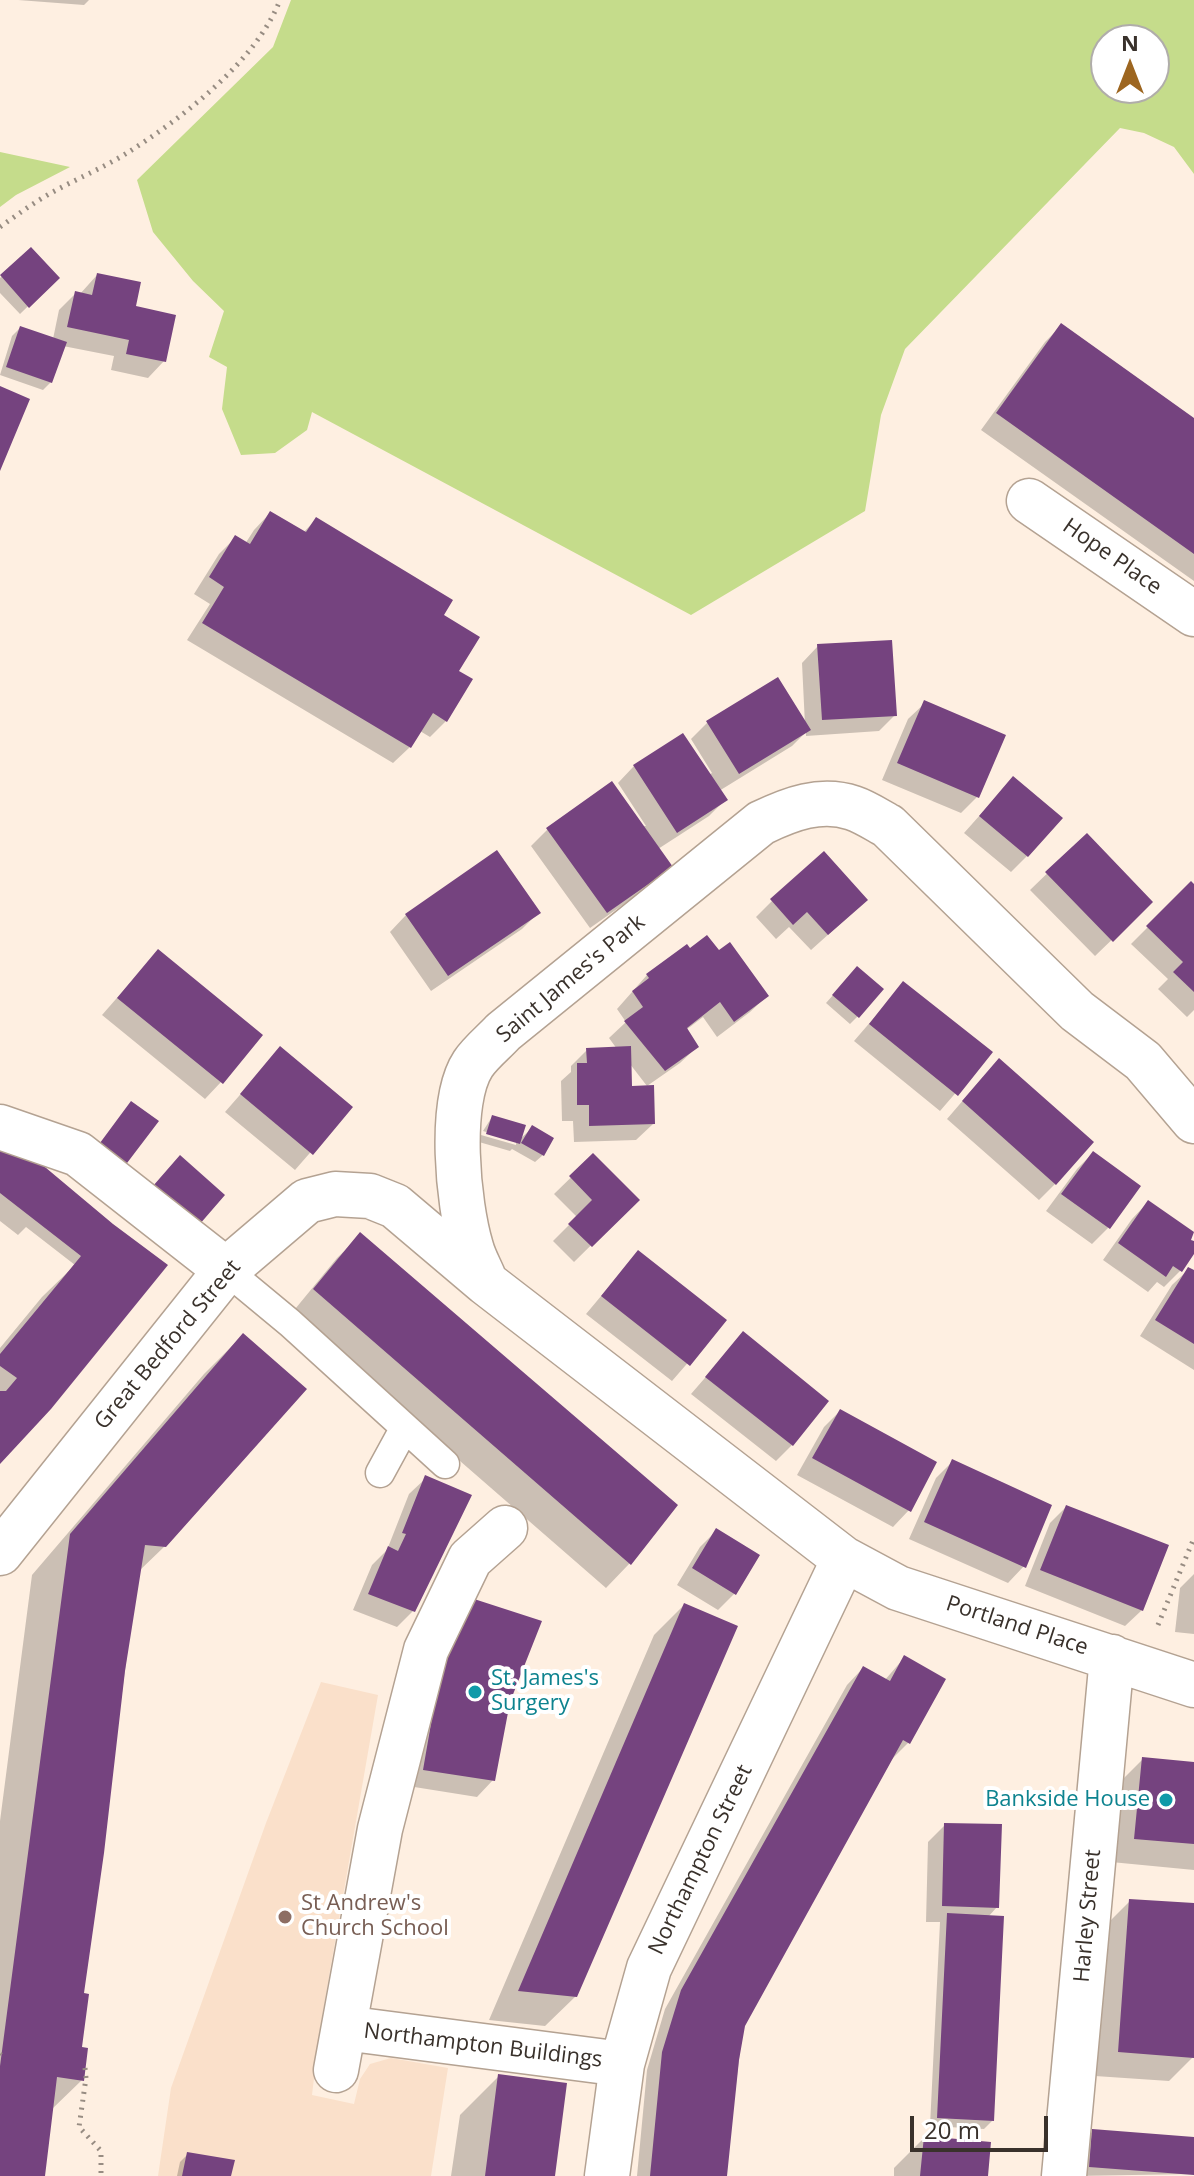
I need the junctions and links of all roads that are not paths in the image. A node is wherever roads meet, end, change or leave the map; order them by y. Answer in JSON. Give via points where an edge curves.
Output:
{"nodes":[{"id":1,"x":1029,"y":501,"type":"dead end"},
{"id":2,"x":1194,"y":614,"type":"edge"},
{"id":3,"x":1194,"y":1121,"type":"edge"},
{"id":4,"x":0,"y":1127,"type":"edge"},
{"id":5,"x":226,"y":1270,"type":"junction"},
{"id":6,"x":486,"y":1283,"type":"junction"},
{"id":7,"x":404,"y":1429,"type":"junction"},
{"id":8,"x":445,"y":1464,"type":"dead end"},
{"id":9,"x":380,"y":1473,"type":"dead end"},
{"id":10,"x":505,"y":1528,"type":"dead end"},
{"id":11,"x":0,"y":1553,"type":"edge"},
{"id":12,"x":844,"y":1559,"type":"junction"},
{"id":13,"x":1112,"y":1657,"type":"junction"},
{"id":14,"x":1194,"y":1685,"type":"edge"},
{"id":15,"x":344,"y":2028,"type":"junction"},
{"id":16,"x":622,"y":2064,"type":"junction"},
{"id":17,"x":336,"y":2070,"type":"dead end"},
{"id":18,"x":607,"y":2176,"type":"edge"},
{"id":19,"x":1064,"y":2176,"type":"edge"}],
"edges":[{"from":1,"to":2,"type":"street","name":"Hope Place"},
{"from":3,"to":6,"type":"street","name":"Saint James's Park","via":[[1143,1061],[1077,1011],[888,826],[853,807],[816,803],[789,809],[761,823],[503,1032],[472,1064],[460,1099],[457,1132],[464,1217]]},
{"from":4,"to":5,"type":"street","via":[[78,1154]]},
{"from":5,"to":6,"type":"street","name":"Great Bedford Street","via":[[307,1201],[335,1194],[370,1196],[395,1206]]},
{"from":5,"to":7,"type":"lane"},
{"from":5,"to":11,"type":"street","name":"Great Bedford Street"},
{"from":6,"to":12,"type":"street","name":"Saint James's Park"},
{"from":7,"to":8,"type":"lane"},
{"from":7,"to":9,"type":"lane"},
{"from":10,"to":15,"type":"street","name":"Northampton Buildings","via":[[470,1559],[426,1650],[380,1829]]},
{"from":12,"to":13,"type":"street","name":"Portland Place","via":[[898,1588]]},
{"from":12,"to":16,"type":"street","name":"Northampton Street","via":[[649,1968]]},
{"from":13,"to":14,"type":"street","name":"Portland Place"},
{"from":13,"to":19,"type":"street","name":"Harley Street"},
{"from":15,"to":16,"type":"street","name":"Northampton Buildings"},
{"from":15,"to":17,"type":"street","name":"Northampton Buildings"},
{"from":16,"to":18,"type":"street","name":"Northampton Street"}]}
